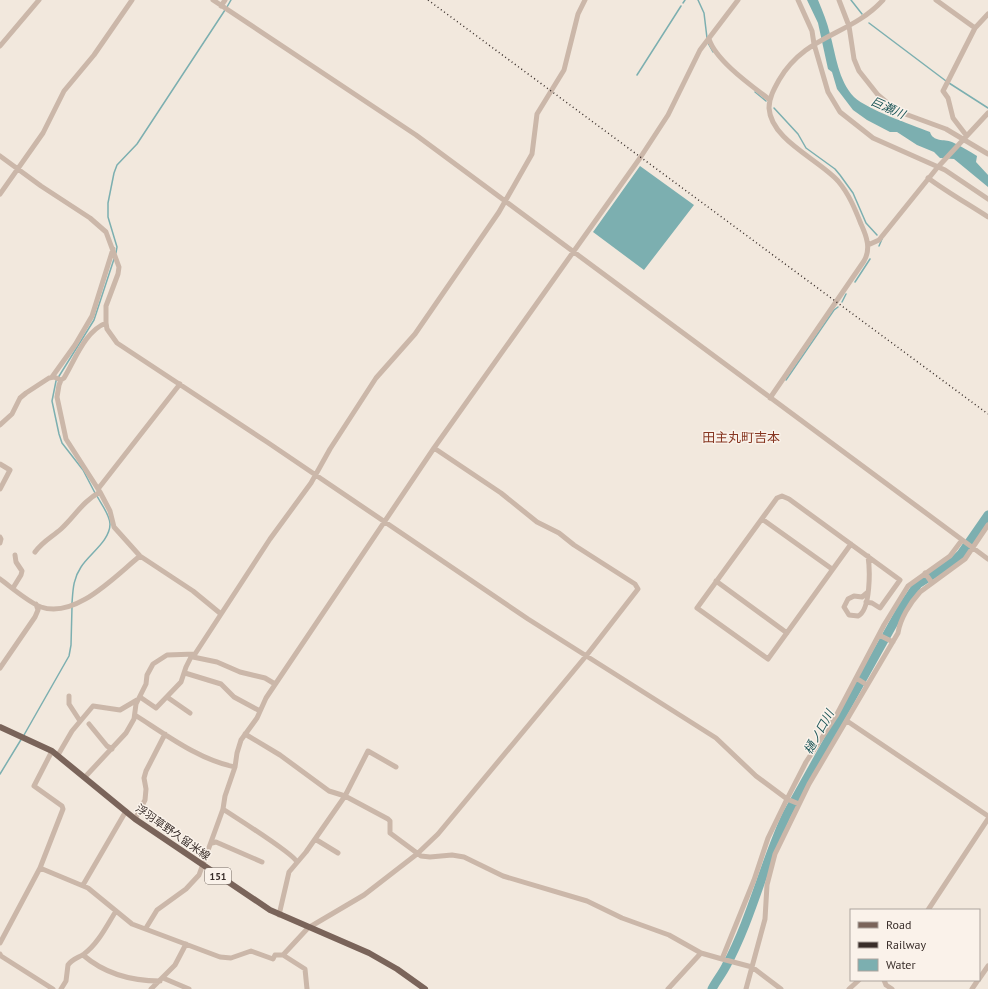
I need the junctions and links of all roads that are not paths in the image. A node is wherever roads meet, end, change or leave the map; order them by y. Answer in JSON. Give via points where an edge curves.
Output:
{"nodes":[{"id":1,"x":39,"y":0,"type":"edge"},
{"id":2,"x":132,"y":0,"type":"edge"},
{"id":3,"x":213,"y":0,"type":"edge"},
{"id":4,"x":225,"y":0,"type":"edge"},
{"id":5,"x":586,"y":0,"type":"edge"},
{"id":6,"x":738,"y":0,"type":"edge"},
{"id":7,"x":798,"y":0,"type":"edge"},
{"id":8,"x":839,"y":0,"type":"edge"},
{"id":9,"x":883,"y":0,"type":"edge"},
{"id":10,"x":936,"y":0,"type":"edge"},
{"id":11,"x":222,"y":6,"type":"junction"},
{"id":12,"x":988,"y":14,"type":"edge"},
{"id":13,"x":847,"y":27,"type":"junction"},
{"id":14,"x":976,"y":28,"type":"junction"},
{"id":15,"x":707,"y":40,"type":"junction"},
{"id":16,"x":814,"y":44,"type":"junction"},
{"id":17,"x":0,"y":46,"type":"edge"},
{"id":18,"x":770,"y":100,"type":"junction"},
{"id":19,"x":988,"y":113,"type":"edge"},
{"id":20,"x":964,"y":138,"type":"junction"},
{"id":21,"x":988,"y":154,"type":"edge"},
{"id":22,"x":0,"y":156,"type":"edge"},
{"id":23,"x":938,"y":167,"type":"junction"},
{"id":24,"x":18,"y":168,"type":"junction"},
{"id":25,"x":928,"y":178,"type":"junction"},
{"id":26,"x":0,"y":194,"type":"edge"},
{"id":27,"x":988,"y":200,"type":"edge"},
{"id":28,"x":505,"y":201,"type":"junction"},
{"id":29,"x":988,"y":217,"type":"edge"},
{"id":30,"x":868,"y":245,"type":"junction"},
{"id":31,"x":113,"y":250,"type":"junction"},
{"id":32,"x":573,"y":251,"type":"junction"},
{"id":33,"x":106,"y":323,"type":"junction"},
{"id":34,"x":53,"y":377,"type":"junction"},
{"id":35,"x":61,"y":380,"type":"junction"},
{"id":36,"x":180,"y":384,"type":"junction"},
{"id":37,"x":770,"y":398,"type":"junction"},
{"id":38,"x":0,"y":426,"type":"edge"},
{"id":39,"x":434,"y":448,"type":"junction"},
{"id":40,"x":0,"y":464,"type":"edge"},
{"id":41,"x":316,"y":474,"type":"junction"},
{"id":42,"x":0,"y":489,"type":"edge"},
{"id":43,"x":99,"y":491,"type":"junction"},
{"id":44,"x":762,"y":519,"type":"junction"},
{"id":45,"x":386,"y":522,"type":"junction"},
{"id":46,"x":988,"y":525,"type":"edge"},
{"id":47,"x":0,"y":537,"type":"edge"},
{"id":48,"x":963,"y":541,"type":"junction"},
{"id":49,"x":0,"y":543,"type":"edge"},
{"id":50,"x":851,"y":544,"type":"junction"},
{"id":51,"x":972,"y":547,"type":"junction"},
{"id":52,"x":35,"y":552,"type":"dead end"},
{"id":53,"x":15,"y":555,"type":"dead end"},
{"id":54,"x":140,"y":556,"type":"junction"},
{"id":55,"x":868,"y":556,"type":"junction"},
{"id":56,"x":988,"y":559,"type":"edge"},
{"id":57,"x":832,"y":569,"type":"junction"},
{"id":58,"x":926,"y":573,"type":"junction"},
{"id":59,"x":0,"y":579,"type":"edge"},
{"id":60,"x":716,"y":581,"type":"junction"},
{"id":61,"x":932,"y":582,"type":"junction"},
{"id":62,"x":13,"y":588,"type":"junction"},
{"id":63,"x":868,"y":592,"type":"junction"},
{"id":64,"x":866,"y":602,"type":"junction"},
{"id":65,"x":36,"y":604,"type":"junction"},
{"id":66,"x":221,"y":614,"type":"junction"},
{"id":67,"x":787,"y":633,"type":"junction"},
{"id":68,"x":880,"y":635,"type":"junction"},
{"id":69,"x":892,"y":641,"type":"junction"},
{"id":70,"x":192,"y":655,"type":"junction"},
{"id":71,"x":586,"y":656,"type":"junction"},
{"id":72,"x":0,"y":668,"type":"edge"},
{"id":73,"x":185,"y":673,"type":"junction"},
{"id":74,"x":857,"y":679,"type":"junction"},
{"id":75,"x":867,"y":685,"type":"junction"},
{"id":76,"x":274,"y":686,"type":"junction"},
{"id":77,"x":69,"y":696,"type":"dead end"},
{"id":78,"x":167,"y":697,"type":"junction"},
{"id":79,"x":139,"y":698,"type":"junction"},
{"id":80,"x":260,"y":711,"type":"junction"},
{"id":81,"x":190,"y":713,"type":"dead end"},
{"id":82,"x":135,"y":715,"type":"junction"},
{"id":83,"x":80,"y":721,"type":"junction"},
{"id":84,"x":847,"y":721,"type":"junction"},
{"id":85,"x":89,"y":724,"type":"dead end"},
{"id":86,"x":0,"y":727,"type":"edge"},
{"id":87,"x":165,"y":734,"type":"junction"},
{"id":88,"x":244,"y":734,"type":"junction"},
{"id":89,"x":112,"y":749,"type":"junction"},
{"id":90,"x":52,"y":751,"type":"junction"},
{"id":91,"x":58,"y":755,"type":"junction"},
{"id":92,"x":235,"y":767,"type":"junction"},
{"id":93,"x":396,"y":767,"type":"dead end"},
{"id":94,"x":86,"y":777,"type":"junction"},
{"id":95,"x":345,"y":796,"type":"junction"},
{"id":96,"x":788,"y":799,"type":"junction"},
{"id":97,"x":798,"y":804,"type":"junction"},
{"id":98,"x":223,"y":809,"type":"junction"},
{"id":99,"x":126,"y":811,"type":"junction"},
{"id":100,"x":988,"y":818,"type":"edge"},
{"id":101,"x":135,"y":819,"type":"junction"},
{"id":102,"x":315,"y":839,"type":"junction"},
{"id":103,"x":212,"y":843,"type":"junction"},
{"id":104,"x":338,"y":853,"type":"dead end"},
{"id":105,"x":417,"y":854,"type":"junction"},
{"id":106,"x":262,"y":862,"type":"dead end"},
{"id":107,"x":297,"y":862,"type":"junction"},
{"id":108,"x":202,"y":865,"type":"junction"},
{"id":109,"x":40,"y":868,"type":"junction"},
{"id":110,"x":83,"y":885,"type":"junction"},
{"id":111,"x":929,"y":909,"type":"edge"},
{"id":112,"x":116,"y":911,"type":"junction"},
{"id":113,"x":279,"y":915,"type":"junction"},
{"id":114,"x":146,"y":928,"type":"junction"},
{"id":115,"x":308,"y":928,"type":"junction"},
{"id":116,"x":0,"y":943,"type":"edge"},
{"id":117,"x":186,"y":944,"type":"junction"},
{"id":118,"x":701,"y":953,"type":"junction"},
{"id":119,"x":0,"y":954,"type":"edge"},
{"id":120,"x":83,"y":955,"type":"junction"},
{"id":121,"x":283,"y":955,"type":"junction"},
{"id":122,"x":723,"y":959,"type":"junction"},
{"id":123,"x":988,"y":966,"type":"edge"},
{"id":124,"x":752,"y":967,"type":"junction"},
{"id":125,"x":980,"y":978,"type":"edge"},
{"id":126,"x":162,"y":980,"type":"junction"},
{"id":127,"x":857,"y":981,"type":"edge"},
{"id":128,"x":884,"y":981,"type":"edge"},
{"id":129,"x":978,"y":981,"type":"edge"},
{"id":130,"x":53,"y":989,"type":"edge"},
{"id":131,"x":61,"y":989,"type":"edge"},
{"id":132,"x":151,"y":989,"type":"edge"},
{"id":133,"x":189,"y":989,"type":"edge"},
{"id":134,"x":307,"y":989,"type":"edge"},
{"id":135,"x":425,"y":989,"type":"edge"},
{"id":136,"x":668,"y":989,"type":"edge"},
{"id":137,"x":746,"y":989,"type":"edge"},
{"id":138,"x":781,"y":989,"type":"edge"},
{"id":139,"x":849,"y":989,"type":"edge"},
{"id":140,"x":892,"y":989,"type":"edge"},
{"id":141,"x":972,"y":989,"type":"edge"}],
"edges":[{"from":1,"to":17,"type":"street"},
{"from":2,"to":24,"type":"street","via":[[94,55],[64,92],[43,133]]},
{"from":3,"to":11,"type":"street"},
{"from":4,"to":11,"type":"street"},
{"from":5,"to":28,"type":"street","via":[[578,14],[564,70],[537,114],[532,154]]},
{"from":6,"to":15,"type":"street"},
{"from":7,"to":16,"type":"street","via":[[808,20]]},
{"from":8,"to":13,"type":"street"},
{"from":9,"to":13,"type":"street","via":[[866,16]]},
{"from":10,"to":14,"type":"street"},
{"from":11,"to":28,"type":"street","via":[[397,121]]},
{"from":12,"to":14,"type":"street"},
{"from":13,"to":16,"type":"street"},
{"from":13,"to":20,"type":"street","via":[[857,65],[878,95],[897,111],[925,119]]},
{"from":14,"to":20,"type":"street","via":[[943,91]]},
{"from":15,"to":18,"type":"street","via":[[724,60]]},
{"from":15,"to":32,"type":"street","via":[[695,58],[661,127]]},
{"from":16,"to":18,"type":"street","via":[[800,53],[788,66]]},
{"from":16,"to":23,"type":"street","via":[[828,92],[840,112],[873,138]]},
{"from":18,"to":30,"type":"street","via":[[770,116],[776,129],[829,172],[844,188],[854,206]]},
{"from":19,"to":20,"type":"street"},
{"from":20,"to":21,"type":"street"},
{"from":20,"to":23,"type":"street"},
{"from":22,"to":24,"type":"street"},
{"from":23,"to":25,"type":"street"},
{"from":23,"to":27,"type":"street","via":[[957,177]]},
{"from":24,"to":26,"type":"street"},
{"from":24,"to":31,"type":"street","via":[[99,224],[106,232]]},
{"from":25,"to":29,"type":"street"},
{"from":25,"to":30,"type":"street","via":[[878,240]]},
{"from":28,"to":32,"type":"street"},
{"from":28,"to":41,"type":"street","via":[[415,334],[376,378]]},
{"from":30,"to":37,"type":"street","via":[[864,261]]},
{"from":31,"to":33,"type":"street","via":[[118,274],[106,306]]},
{"from":31,"to":34,"type":"street","via":[[92,316]]},
{"from":32,"to":37,"type":"street"},
{"from":32,"to":39,"type":"street"},
{"from":33,"to":35,"type":"street","via":[[94,329]]},
{"from":33,"to":36,"type":"street","via":[[112,337],[118,343]]},
{"from":34,"to":35,"type":"street"},
{"from":34,"to":38,"type":"street","via":[[20,398],[12,414]]},
{"from":35,"to":43,"type":"street","via":[[57,397],[66,439]]},
{"from":36,"to":41,"type":"street"},
{"from":36,"to":43,"type":"street"},
{"from":37,"to":48,"type":"street"},
{"from":39,"to":45,"type":"street"},
{"from":39,"to":71,"type":"street","via":[[501,493],[537,522],[559,533],[638,586],[629,602]]},
{"from":40,"to":42,"type":"street","via":[[10,470]]},
{"from":41,"to":45,"type":"street"},
{"from":41,"to":66,"type":"street"},
{"from":43,"to":52,"type":"street","via":[[78,508],[60,529],[43,541]]},
{"from":43,"to":54,"type":"street","via":[[110,511],[114,527]]},
{"from":44,"to":50,"type":"street","via":[[777,498],[782,496]]},
{"from":44,"to":57,"type":"street"},
{"from":44,"to":60,"type":"street"},
{"from":45,"to":71,"type":"street"},
{"from":45,"to":76,"type":"street"},
{"from":46,"to":51,"type":"street"},
{"from":47,"to":49,"type":"street"},
{"from":48,"to":51,"type":"street"},
{"from":48,"to":58,"type":"street","via":[[950,556]]},
{"from":50,"to":55,"type":"street"},
{"from":50,"to":57,"type":"street"},
{"from":51,"to":56,"type":"street"},
{"from":51,"to":61,"type":"street","via":[[961,563]]},
{"from":53,"to":62,"type":"street","via":[[22,571]]},
{"from":54,"to":65,"type":"street","via":[[71,607],[49,609]]},
{"from":54,"to":66,"type":"street","via":[[193,591]]},
{"from":55,"to":63,"type":"street"},
{"from":55,"to":64,"type":"street","via":[[900,580],[880,608]]},
{"from":57,"to":67,"type":"street"},
{"from":58,"to":61,"type":"street"},
{"from":58,"to":68,"type":"street","via":[[908,586]]},
{"from":59,"to":62,"type":"street"},
{"from":60,"to":67,"type":"street"},
{"from":60,"to":67,"type":"street","via":[[697,608],[768,659]]},
{"from":61,"to":69,"type":"street","via":[[915,597]]},
{"from":62,"to":65,"type":"street"},
{"from":63,"to":64,"type":"street"},
{"from":63,"to":64,"type":"street","via":[[862,596],[849,598],[845,603],[845,610],[852,616],[858,616],[864,612]]},
{"from":65,"to":72,"type":"street","via":[[38,610],[35,617]]},
{"from":66,"to":70,"type":"street"},
{"from":68,"to":69,"type":"street"},
{"from":68,"to":74,"type":"street"},
{"from":69,"to":75,"type":"street"},
{"from":70,"to":73,"type":"street"},
{"from":70,"to":76,"type":"street","via":[[265,678]]},
{"from":70,"to":79,"type":"street","via":[[178,653],[160,658],[149,670]]},
{"from":71,"to":96,"type":"street","via":[[716,738],[756,776]]},
{"from":71,"to":105,"type":"street","via":[[443,828]]},
{"from":73,"to":78,"type":"street","via":[[181,682]]},
{"from":73,"to":80,"type":"street","via":[[221,684],[239,700]]},
{"from":74,"to":75,"type":"street"},
{"from":74,"to":96,"type":"street","via":[[806,762]]},
{"from":75,"to":84,"type":"street"},
{"from":76,"to":80,"type":"street"},
{"from":77,"to":83,"type":"street","via":[[69,704]]},
{"from":78,"to":79,"type":"street","via":[[156,708]]},
{"from":78,"to":81,"type":"street"},
{"from":79,"to":82,"type":"street"},
{"from":79,"to":83,"type":"street","via":[[120,710],[93,706]]},
{"from":80,"to":88,"type":"street"},
{"from":82,"to":87,"type":"street"},
{"from":82,"to":89,"type":"street","via":[[126,733]]},
{"from":83,"to":91,"type":"street"},
{"from":84,"to":97,"type":"street"},
{"from":84,"to":100,"type":"street"},
{"from":85,"to":89,"type":"street"},
{"from":86,"to":90,"type":"main road","name":"浮羽草野久留米線","number":"151"},
{"from":87,"to":92,"type":"street","via":[[218,763]]},
{"from":87,"to":101,"type":"street","via":[[146,771],[145,800]]},
{"from":88,"to":92,"type":"street"},
{"from":88,"to":95,"type":"street","via":[[280,755],[329,790]]},
{"from":89,"to":94,"type":"street"},
{"from":90,"to":91,"type":"main road","name":"浮羽草野久留米線","number":"151"},
{"from":90,"to":109,"type":"street","via":[[34,786],[63,809]]},
{"from":91,"to":94,"type":"main road","name":"浮羽草野久留米線","number":"151"},
{"from":92,"to":98,"type":"street"},
{"from":93,"to":95,"type":"street","via":[[368,752]]},
{"from":94,"to":99,"type":"main road","name":"浮羽草野久留米線","number":"151"},
{"from":95,"to":102,"type":"street"},
{"from":95,"to":105,"type":"street","via":[[388,819],[390,833]]},
{"from":96,"to":97,"type":"street"},
{"from":96,"to":122,"type":"street","via":[[768,838]]},
{"from":97,"to":124,"type":"street","via":[[775,854],[767,885],[765,920]]},
{"from":98,"to":103,"type":"street"},
{"from":98,"to":107,"type":"street","via":[[284,849]]},
{"from":99,"to":101,"type":"main road","name":"浮羽草野久留米線","number":"151"},
{"from":99,"to":110,"type":"street"},
{"from":100,"to":111,"type":"street"},
{"from":101,"to":108,"type":"main road","name":"浮羽草野久留米線","number":"151"},
{"from":102,"to":104,"type":"street"},
{"from":102,"to":107,"type":"street"},
{"from":103,"to":106,"type":"street","via":[[216,842]]},
{"from":103,"to":108,"type":"street"},
{"from":105,"to":115,"type":"street","via":[[364,895]]},
{"from":105,"to":118,"type":"street","via":[[430,858],[452,855],[464,857],[503,876],[587,901],[669,936]]},
{"from":107,"to":113,"type":"street","via":[[289,872]]},
{"from":108,"to":113,"type":"main road","name":"浮羽草野久留米線","number":"151"},
{"from":108,"to":114,"type":"street","via":[[194,881],[157,910]]},
{"from":109,"to":110,"type":"street"},
{"from":109,"to":116,"type":"street"},
{"from":110,"to":112,"type":"street"},
{"from":112,"to":114,"type":"street","via":[[132,924]]},
{"from":112,"to":120,"type":"street","via":[[97,941]]},
{"from":113,"to":115,"type":"main road","name":"浮羽草野久留米線","number":"151"},
{"from":114,"to":117,"type":"street"},
{"from":115,"to":121,"type":"street"},
{"from":115,"to":135,"type":"main road","name":"浮羽草野久留米線","number":"151","via":[[381,959]]},
{"from":117,"to":121,"type":"street","via":[[220,957],[231,958],[251,951],[272,959],[275,955]]},
{"from":117,"to":126,"type":"street","via":[[175,965]]},
{"from":118,"to":122,"type":"street"},
{"from":118,"to":136,"type":"street"},
{"from":119,"to":130,"type":"street"},
{"from":120,"to":126,"type":"street","via":[[118,976],[148,981]]},
{"from":120,"to":131,"type":"street","via":[[76,957],[68,965],[66,981]]},
{"from":121,"to":134,"type":"street","via":[[305,969]]},
{"from":122,"to":124,"type":"street"},
{"from":123,"to":125,"type":"street"},
{"from":124,"to":137,"type":"street"},
{"from":124,"to":138,"type":"street"},
{"from":126,"to":132,"type":"street"},
{"from":126,"to":133,"type":"street"},
{"from":127,"to":139,"type":"street"},
{"from":128,"to":140,"type":"street"},
{"from":129,"to":141,"type":"street"}]}
